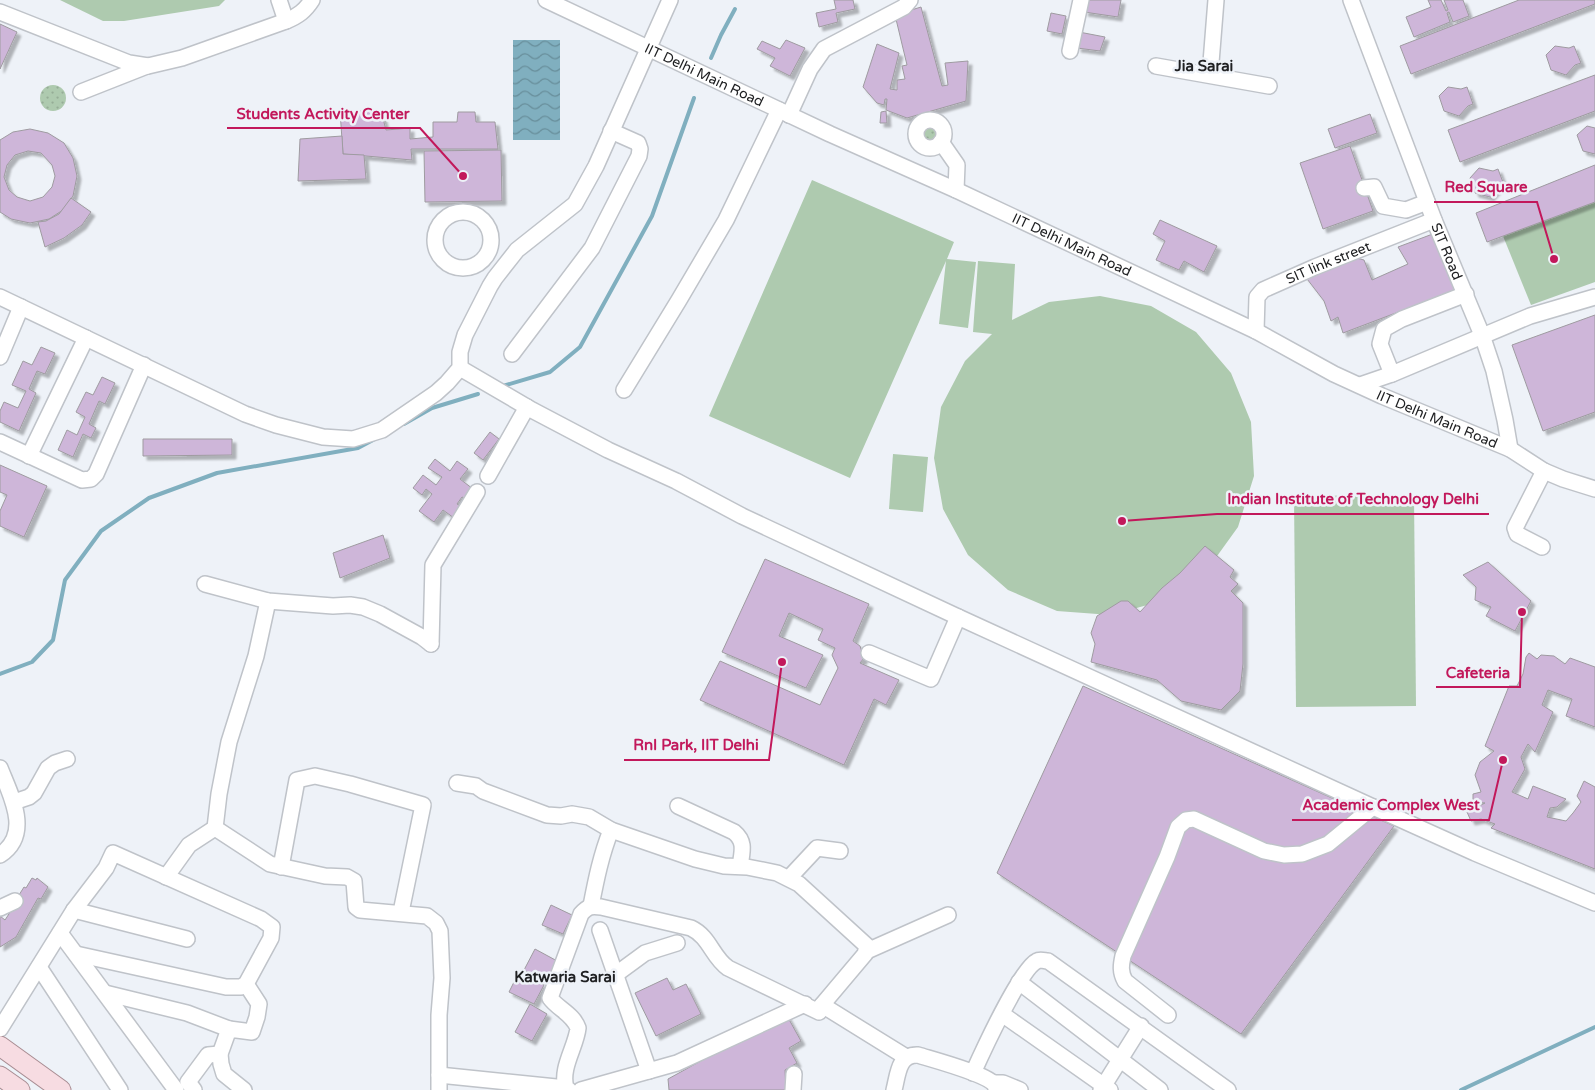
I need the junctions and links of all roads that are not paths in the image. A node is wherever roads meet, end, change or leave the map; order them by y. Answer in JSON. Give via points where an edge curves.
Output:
{"nodes":[{"id":1,"x":279,"y":0,"type":"edge"},
{"id":2,"x":312,"y":0,"type":"edge"},
{"id":3,"x":546,"y":0,"type":"edge"},
{"id":4,"x":670,"y":0,"type":"edge"},
{"id":5,"x":910,"y":0,"type":"edge"},
{"id":6,"x":1082,"y":0,"type":"edge"},
{"id":7,"x":1216,"y":0,"type":"edge"},
{"id":8,"x":1352,"y":0,"type":"edge"},
{"id":9,"x":0,"y":12,"type":"edge"},
{"id":10,"x":286,"y":21,"type":"junction"},
{"id":11,"x":650,"y":49,"type":"junction"},
{"id":12,"x":1070,"y":51,"type":"dead end"},
{"id":13,"x":148,"y":66,"type":"junction"},
{"id":14,"x":1156,"y":66,"type":"dead end"},
{"id":15,"x":1210,"y":75,"type":"junction"},
{"id":16,"x":1269,"y":86,"type":"dead end"},
{"id":17,"x":81,"y":92,"type":"dead end"},
{"id":18,"x":784,"y":113,"type":"junction"},
{"id":19,"x":611,"y":131,"type":"junction"},
{"id":20,"x":941,"y":142,"type":"dead end"},
{"id":21,"x":1364,"y":188,"type":"dead end"},
{"id":22,"x":956,"y":190,"type":"junction"},
{"id":23,"x":1427,"y":202,"type":"junction"},
{"id":24,"x":1434,"y":220,"type":"junction"},
{"id":25,"x":474,"y":266,"type":"dead end"},
{"id":26,"x":495,"y":278,"type":"junction"},
{"id":27,"x":1466,"y":294,"type":"junction"},
{"id":28,"x":1595,"y":296,"type":"edge"},
{"id":29,"x":0,"y":297,"type":"edge"},
{"id":30,"x":21,"y":306,"type":"junction"},
{"id":31,"x":1256,"y":331,"type":"junction"},
{"id":32,"x":1482,"y":335,"type":"junction"},
{"id":33,"x":86,"y":338,"type":"junction"},
{"id":34,"x":512,"y":354,"type":"dead end"},
{"id":35,"x":0,"y":357,"type":"edge"},
{"id":36,"x":144,"y":366,"type":"junction"},
{"id":37,"x":460,"y":368,"type":"junction"},
{"id":38,"x":1392,"y":374,"type":"junction"},
{"id":39,"x":1360,"y":386,"type":"junction"},
{"id":40,"x":624,"y":390,"type":"dead end"},
{"id":41,"x":527,"y":407,"type":"junction"},
{"id":42,"x":0,"y":442,"type":"edge"},
{"id":43,"x":1510,"y":449,"type":"junction"},
{"id":44,"x":29,"y":456,"type":"junction"},
{"id":45,"x":1544,"y":471,"type":"junction"},
{"id":46,"x":488,"y":476,"type":"dead end"},
{"id":47,"x":1595,"y":489,"type":"edge"},
{"id":48,"x":477,"y":492,"type":"dead end"},
{"id":49,"x":1542,"y":547,"type":"dead end"},
{"id":50,"x":205,"y":584,"type":"dead end"},
{"id":51,"x":268,"y":602,"type":"junction"},
{"id":52,"x":958,"y":618,"type":"junction"},
{"id":53,"x":869,"y":653,"type":"dead end"},
{"id":54,"x":67,"y":760,"type":"dead end"},
{"id":55,"x":0,"y":768,"type":"edge"},
{"id":56,"x":457,"y":783,"type":"dead end"},
{"id":57,"x":14,"y":802,"type":"junction"},
{"id":58,"x":678,"y":806,"type":"dead end"},
{"id":59,"x":1373,"y":807,"type":"junction"},
{"id":60,"x":215,"y":828,"type":"junction"},
{"id":61,"x":611,"y":830,"type":"junction"},
{"id":62,"x":840,"y":851,"type":"dead end"},
{"id":63,"x":0,"y":855,"type":"edge"},
{"id":64,"x":740,"y":866,"type":"junction"},
{"id":65,"x":281,"y":867,"type":"junction"},
{"id":66,"x":166,"y":877,"type":"junction"},
{"id":67,"x":790,"y":878,"type":"junction"},
{"id":68,"x":15,"y":901,"type":"dead end"},
{"id":69,"x":1595,"y":903,"type":"edge"},
{"id":70,"x":591,"y":906,"type":"junction"},
{"id":71,"x":0,"y":908,"type":"edge"},
{"id":72,"x":74,"y":910,"type":"junction"},
{"id":73,"x":401,"y":912,"type":"junction"},
{"id":74,"x":948,"y":915,"type":"dead end"},
{"id":75,"x":600,"y":930,"type":"dead end"},
{"id":76,"x":60,"y":933,"type":"junction"},
{"id":77,"x":187,"y":938,"type":"dead end"},
{"id":78,"x":677,"y":943,"type":"dead end"},
{"id":79,"x":867,"y":951,"type":"junction"},
{"id":80,"x":76,"y":954,"type":"junction"},
{"id":81,"x":39,"y":967,"type":"junction"},
{"id":82,"x":615,"y":975,"type":"junction"},
{"id":83,"x":1019,"y":982,"type":"junction"},
{"id":84,"x":246,"y":984,"type":"junction"},
{"id":85,"x":105,"y":993,"type":"junction"},
{"id":86,"x":805,"y":1004,"type":"junction"},
{"id":87,"x":822,"y":1005,"type":"junction"},
{"id":88,"x":1002,"y":1014,"type":"junction"},
{"id":89,"x":1168,"y":1015,"type":"dead end"},
{"id":90,"x":1141,"y":1026,"type":"junction"},
{"id":91,"x":0,"y":1029,"type":"edge"},
{"id":92,"x":229,"y":1029,"type":"junction"},
{"id":93,"x":0,"y":1046,"type":"edge"},
{"id":94,"x":220,"y":1054,"type":"junction"},
{"id":95,"x":906,"y":1057,"type":"junction"},
{"id":96,"x":1121,"y":1060,"type":"junction"},
{"id":97,"x":649,"y":1071,"type":"junction"},
{"id":98,"x":973,"y":1073,"type":"junction"},
{"id":99,"x":794,"y":1074,"type":"dead end"},
{"id":100,"x":0,"y":1076,"type":"edge"},
{"id":101,"x":439,"y":1083,"type":"edge"},
{"id":102,"x":995,"y":1086,"type":"edge"},
{"id":103,"x":1105,"y":1088,"type":"edge"},
{"id":104,"x":56,"y":1089,"type":"edge"},
{"id":105,"x":567,"y":1089,"type":"edge"},
{"id":106,"x":20,"y":1090,"type":"edge"},
{"id":107,"x":120,"y":1090,"type":"edge"},
{"id":108,"x":176,"y":1090,"type":"edge"},
{"id":109,"x":194,"y":1090,"type":"edge"},
{"id":110,"x":244,"y":1090,"type":"edge"},
{"id":111,"x":581,"y":1090,"type":"edge"},
{"id":112,"x":793,"y":1090,"type":"edge"},
{"id":113,"x":894,"y":1090,"type":"edge"},
{"id":114,"x":1020,"y":1090,"type":"edge"},
{"id":115,"x":1160,"y":1090,"type":"edge"},
{"id":116,"x":1228,"y":1090,"type":"edge"}],
"edges":[{"from":1,"to":10,"type":"street"},
{"from":2,"to":10,"type":"street","via":[[307,8]]},
{"from":3,"to":11,"type":"street","name":"IIT Delhi Main Road"},
{"from":4,"to":11,"type":"street"},
{"from":5,"to":18,"type":"street","via":[[904,7],[824,49]]},
{"from":6,"to":12,"type":"street"},
{"from":7,"to":15,"type":"street"},
{"from":8,"to":23,"type":"street","name":"SIT Road"},
{"from":9,"to":13,"type":"street","via":[[129,63]]},
{"from":10,"to":13,"type":"street","via":[[182,58]]},
{"from":11,"to":18,"type":"street","name":"IIT Delhi Main Road"},
{"from":11,"to":19,"type":"street"},
{"from":13,"to":17,"type":"street"},
{"from":14,"to":15,"type":"street"},
{"from":15,"to":16,"type":"street"},
{"from":18,"to":22,"type":"street","name":"IIT Delhi Main Road"},
{"from":18,"to":40,"type":"street","via":[[680,300]]},
{"from":19,"to":26,"type":"street","via":[[575,204],[517,250]]},
{"from":19,"to":34,"type":"street","via":[[638,143],[639,156],[592,248]]},
{"from":20,"to":22,"type":"street","via":[[957,165]]},
{"from":21,"to":23,"type":"street","via":[[1374,187],[1383,206],[1406,210]]},
{"from":22,"to":31,"type":"street","name":"IIT Delhi Main Road"},
{"from":23,"to":24,"type":"street","name":"SIT Road"},
{"from":24,"to":27,"type":"street","name":"SIT Road"},
{"from":24,"to":31,"type":"street","name":"SIT link street","via":[[1263,290],[1256,297]]},
{"from":25,"to":26,"type":"street"},
{"from":26,"to":37,"type":"street","via":[[465,335]]},
{"from":27,"to":32,"type":"street","name":"SIT Road"},
{"from":27,"to":38,"type":"street","via":[[1402,318],[1384,329],[1380,344]]},
{"from":28,"to":32,"type":"street"},
{"from":29,"to":30,"type":"street"},
{"from":30,"to":33,"type":"street"},
{"from":30,"to":35,"type":"street"},
{"from":31,"to":39,"type":"street","name":"IIT Delhi Main Road"},
{"from":32,"to":38,"type":"street"},
{"from":32,"to":43,"type":"street","name":"SIT Road","via":[[1494,371]]},
{"from":33,"to":36,"type":"street"},
{"from":33,"to":44,"type":"street"},
{"from":36,"to":37,"type":"street","via":[[246,414],[276,425],[343,439],[382,430],[436,393]]},
{"from":36,"to":44,"type":"street","via":[[96,474],[91,478],[82,480]]},
{"from":37,"to":41,"type":"street"},
{"from":38,"to":39,"type":"street"},
{"from":39,"to":43,"type":"street","name":"IIT Delhi Main Road"},
{"from":41,"to":46,"type":"street"},
{"from":41,"to":52,"type":"street","via":[[742,516]]},
{"from":42,"to":44,"type":"street"},
{"from":43,"to":45,"type":"street","name":"IIT Delhi Main Road"},
{"from":45,"to":47,"type":"street","name":"IIT Delhi Main Road"},
{"from":45,"to":49,"type":"street","via":[[1515,528],[1517,534]]},
{"from":48,"to":51,"type":"street","via":[[433,565],[431,644],[380,614],[362,608]]},
{"from":50,"to":51,"type":"street"},
{"from":51,"to":60,"type":"street","via":[[256,656],[229,742]]},
{"from":52,"to":53,"type":"street","via":[[931,679]]},
{"from":52,"to":59,"type":"street"},
{"from":54,"to":57,"type":"street","via":[[48,768],[34,793]]},
{"from":55,"to":57,"type":"street"},
{"from":56,"to":61,"type":"street","via":[[476,786],[547,815],[590,817]]},
{"from":57,"to":63,"type":"street","via":[[18,822],[16,833],[10,848]]},
{"from":58,"to":64,"type":"street","via":[[740,837]]},
{"from":59,"to":69,"type":"street"},
{"from":59,"to":89,"type":"street","via":[[1328,844],[1302,854],[1264,852],[1194,819],[1182,823],[1122,956],[1121,966],[1125,981]]},
{"from":60,"to":65,"type":"street","via":[[270,864]]},
{"from":60,"to":66,"type":"street","via":[[188,845]]},
{"from":61,"to":64,"type":"street","via":[[695,859]]},
{"from":61,"to":70,"type":"street","via":[[600,860]]},
{"from":62,"to":67,"type":"street","via":[[817,848]]},
{"from":64,"to":67,"type":"street"},
{"from":65,"to":73,"type":"street","via":[[347,877],[354,881],[356,907],[360,910]]},
{"from":65,"to":73,"type":"street","via":[[297,780],[315,776],[423,805]]},
{"from":66,"to":72,"type":"street","via":[[113,854]]},
{"from":66,"to":84,"type":"street","via":[[272,927],[271,938]]},
{"from":67,"to":79,"type":"street","via":[[866,944]]},
{"from":68,"to":71,"type":"street"},
{"from":70,"to":86,"type":"street","via":[[700,932],[722,964]]},
{"from":70,"to":105,"type":"street","via":[[581,914],[550,998],[574,1018],[578,1028],[565,1072]]},
{"from":72,"to":76,"type":"street"},
{"from":72,"to":77,"type":"street"},
{"from":73,"to":101,"type":"street","via":[[427,916],[440,931]]},
{"from":74,"to":79,"type":"street"},
{"from":75,"to":82,"type":"street"},
{"from":76,"to":80,"type":"street"},
{"from":76,"to":81,"type":"street"},
{"from":78,"to":82,"type":"street","via":[[646,953]]},
{"from":79,"to":87,"type":"street"},
{"from":80,"to":84,"type":"street","via":[[226,987]]},
{"from":80,"to":85,"type":"street"},
{"from":81,"to":91,"type":"street"},
{"from":81,"to":107,"type":"street"},
{"from":82,"to":97,"type":"street"},
{"from":83,"to":88,"type":"street"},
{"from":83,"to":90,"type":"street","via":[[1037,961],[1048,961]]},
{"from":83,"to":96,"type":"street"},
{"from":84,"to":92,"type":"street","via":[[259,1004],[252,1032]]},
{"from":85,"to":92,"type":"street","via":[[187,1014]]},
{"from":85,"to":108,"type":"street"},
{"from":86,"to":87,"type":"street","via":[[819,1012]]},
{"from":86,"to":97,"type":"street","via":[[677,1063]]},
{"from":87,"to":95,"type":"street"},
{"from":88,"to":98,"type":"street"},
{"from":88,"to":103,"type":"street"},
{"from":90,"to":96,"type":"street"},
{"from":90,"to":116,"type":"street"},
{"from":92,"to":94,"type":"street"},
{"from":93,"to":104,"type":"main road"},
{"from":94,"to":109,"type":"street","via":[[208,1055],[198,1068],[188,1082]]},
{"from":94,"to":110,"type":"street","via":[[224,1074]]},
{"from":95,"to":98,"type":"street","via":[[918,1055]]},
{"from":95,"to":113,"type":"street"},
{"from":96,"to":103,"type":"street"},
{"from":96,"to":115,"type":"street"},
{"from":97,"to":111,"type":"street"},
{"from":98,"to":102,"type":"street"},
{"from":99,"to":112,"type":"street"},
{"from":100,"to":106,"type":"main road"},
{"from":101,"to":105,"type":"street"},
{"from":102,"to":114,"type":"street","via":[[1003,1083]]}]}
